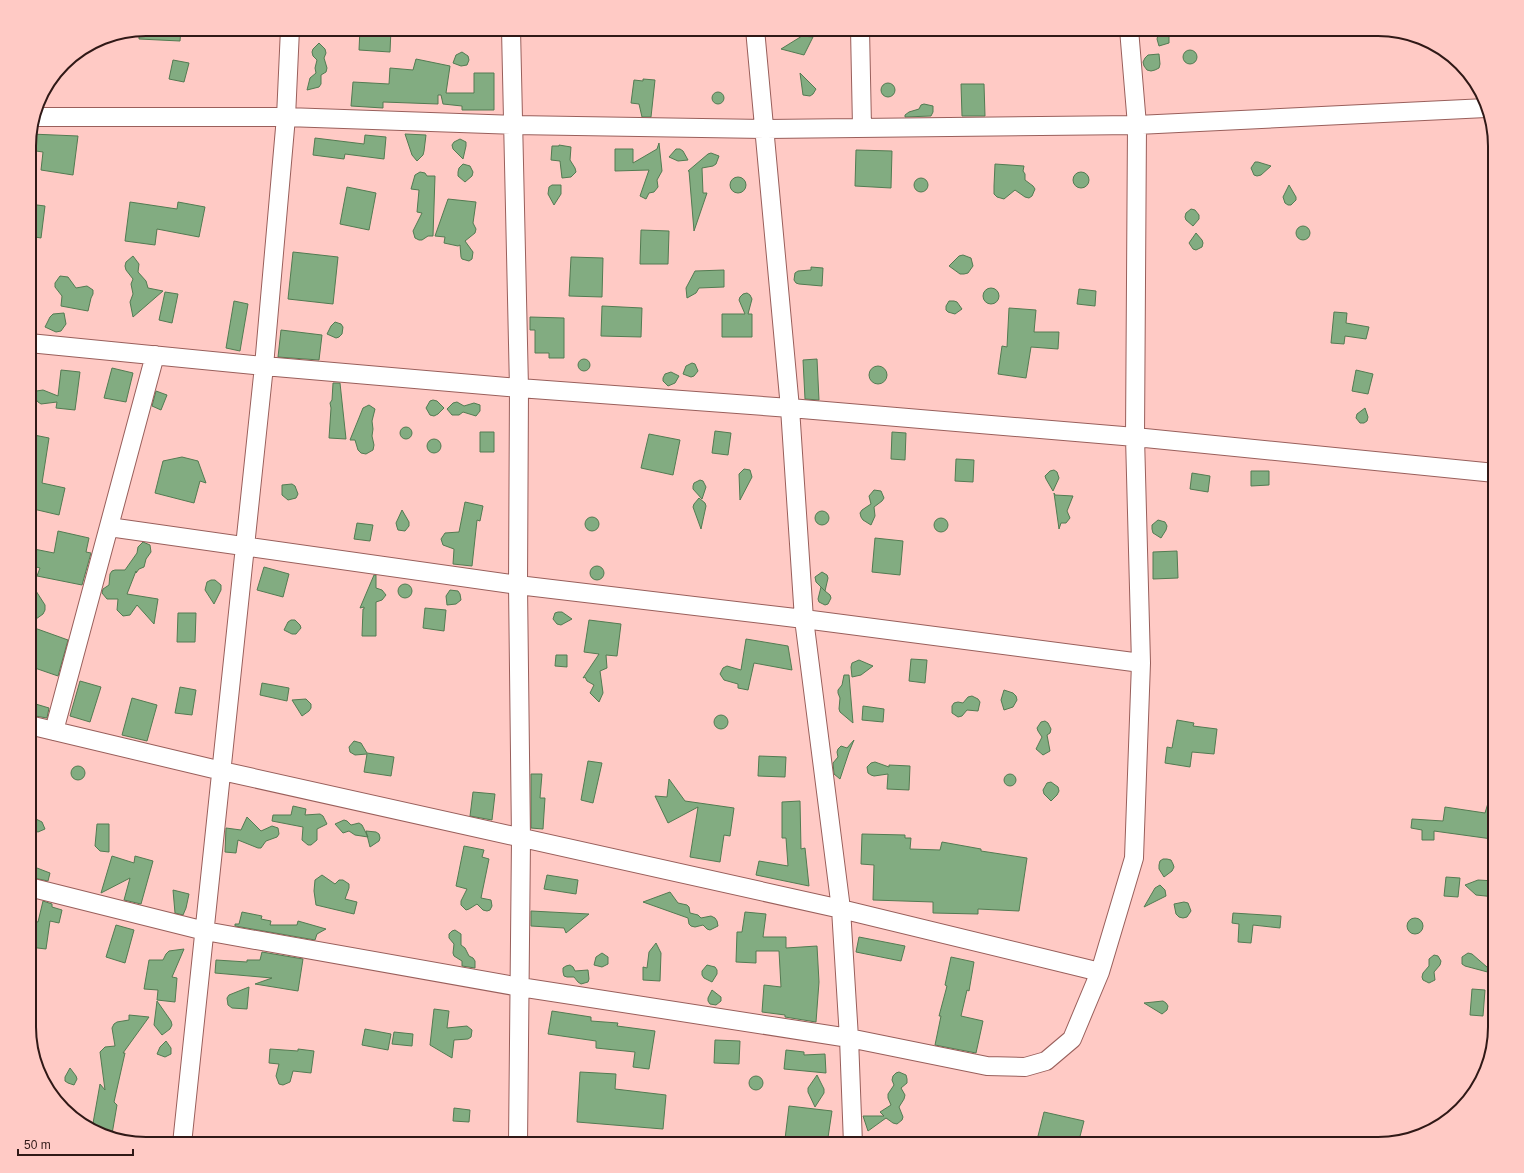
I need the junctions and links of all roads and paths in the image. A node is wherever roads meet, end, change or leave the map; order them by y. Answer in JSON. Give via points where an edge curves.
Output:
{"nodes":[{"id":1,"x":290,"y":36,"type":"edge"},
{"id":2,"x":511,"y":36,"type":"edge"},
{"id":3,"x":756,"y":36,"type":"edge"},
{"id":4,"x":860,"y":36,"type":"edge"},
{"id":5,"x":1130,"y":36,"type":"edge"},
{"id":6,"x":1481,"y":108,"type":"edge"},
{"id":7,"x":40,"y":117,"type":"edge"},
{"id":8,"x":286,"y":118,"type":"junction"},
{"id":9,"x":1137,"y":125,"type":"junction"},
{"id":10,"x":514,"y":126,"type":"junction"},
{"id":11,"x":862,"y":127,"type":"junction"},
{"id":12,"x":766,"y":129,"type":"junction"},
{"id":13,"x":36,"y":344,"type":"edge"},
{"id":14,"x":155,"y":355,"type":"junction"},
{"id":15,"x":264,"y":366,"type":"junction"},
{"id":16,"x":519,"y":388,"type":"junction"},
{"id":17,"x":790,"y":408,"type":"junction"},
{"id":18,"x":1135,"y":437,"type":"junction"},
{"id":19,"x":1488,"y":472,"type":"edge"},
{"id":20,"x":109,"y":527,"type":"junction"},
{"id":21,"x":245,"y":547,"type":"junction"},
{"id":22,"x":518,"y":585,"type":"junction"},
{"id":23,"x":804,"y":619,"type":"junction"},
{"id":24,"x":1141,"y":663,"type":"junction"},
{"id":25,"x":36,"y":727,"type":"edge"},
{"id":26,"x":54,"y":731,"type":"junction"},
{"id":27,"x":222,"y":772,"type":"junction"},
{"id":28,"x":521,"y":839,"type":"junction"},
{"id":29,"x":36,"y":889,"type":"edge"},
{"id":30,"x":841,"y":909,"type":"junction"},
{"id":31,"x":206,"y":931,"type":"junction"},
{"id":32,"x":1100,"y":972,"type":"junction"},
{"id":33,"x":520,"y":986,"type":"junction"},
{"id":34,"x":850,"y":1038,"type":"junction"},
{"id":35,"x":183,"y":1137,"type":"edge"},
{"id":36,"x":518,"y":1137,"type":"edge"},
{"id":37,"x":853,"y":1137,"type":"edge"}],
"edges":[{"from":1,"to":8,"type":"street"},
{"from":2,"to":10,"type":"street"},
{"from":3,"to":12,"type":"street"},
{"from":4,"to":11,"type":"street"},
{"from":5,"to":9,"type":"street"},
{"from":6,"to":9,"type":"street"},
{"from":7,"to":8,"type":"street"},
{"from":8,"to":10,"type":"street"},
{"from":8,"to":15,"type":"street"},
{"from":9,"to":11,"type":"street"},
{"from":9,"to":18,"type":"street"},
{"from":10,"to":12,"type":"street"},
{"from":10,"to":16,"type":"street"},
{"from":11,"to":12,"type":"street"},
{"from":12,"to":17,"type":"street"},
{"from":13,"to":14,"type":"street"},
{"from":14,"to":15,"type":"street"},
{"from":14,"to":20,"type":"street"},
{"from":15,"to":16,"type":"street"},
{"from":15,"to":21,"type":"street"},
{"from":16,"to":17,"type":"street"},
{"from":16,"to":22,"type":"street"},
{"from":17,"to":18,"type":"street"},
{"from":17,"to":23,"type":"street"},
{"from":18,"to":19,"type":"street"},
{"from":18,"to":24,"type":"street"},
{"from":20,"to":21,"type":"street"},
{"from":20,"to":26,"type":"street"},
{"from":21,"to":22,"type":"street"},
{"from":21,"to":27,"type":"street"},
{"from":22,"to":23,"type":"street"},
{"from":22,"to":28,"type":"street"},
{"from":23,"to":24,"type":"street"},
{"from":23,"to":30,"type":"street"},
{"from":24,"to":32,"type":"street","via":[[1134,858]]},
{"from":25,"to":26,"type":"street"},
{"from":26,"to":27,"type":"street"},
{"from":27,"to":28,"type":"street"},
{"from":27,"to":31,"type":"street"},
{"from":28,"to":30,"type":"street"},
{"from":28,"to":33,"type":"street"},
{"from":29,"to":31,"type":"street"},
{"from":30,"to":32,"type":"street"},
{"from":30,"to":34,"type":"street"},
{"from":31,"to":33,"type":"street"},
{"from":31,"to":35,"type":"street"},
{"from":32,"to":34,"type":"street","via":[[1072,1039],[1046,1061],[1025,1067],[987,1066]]},
{"from":33,"to":34,"type":"street"},
{"from":33,"to":36,"type":"street"},
{"from":34,"to":37,"type":"street"}]}
